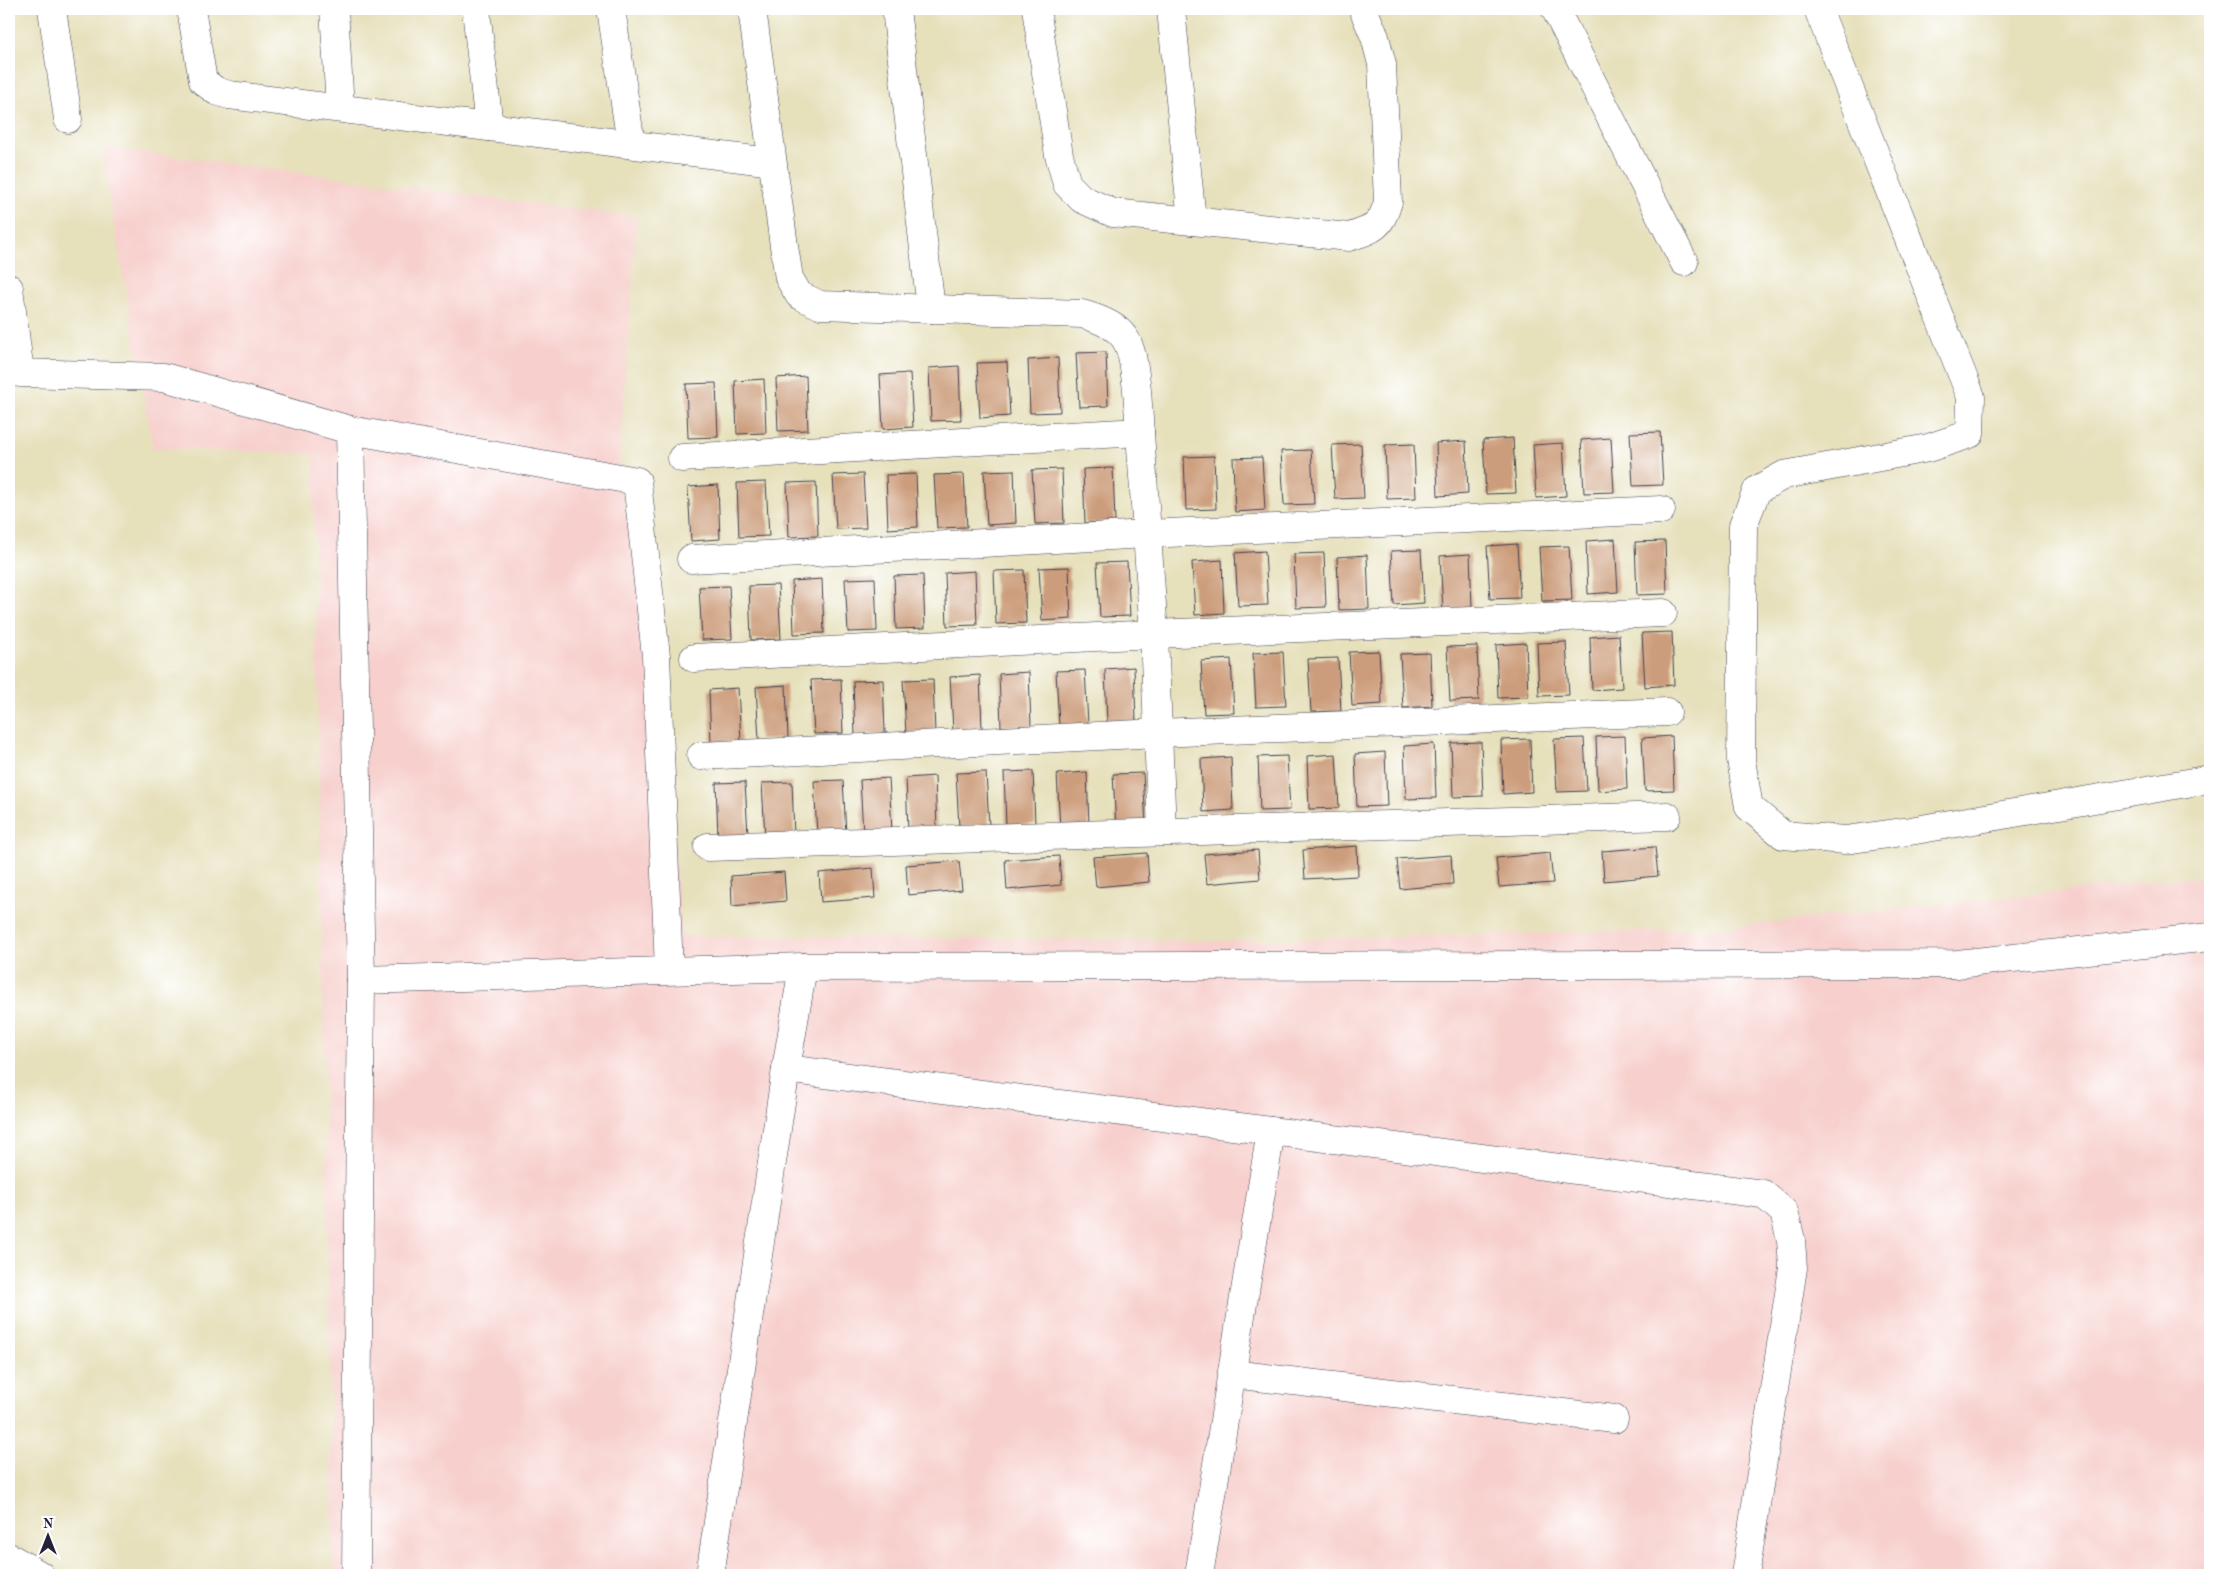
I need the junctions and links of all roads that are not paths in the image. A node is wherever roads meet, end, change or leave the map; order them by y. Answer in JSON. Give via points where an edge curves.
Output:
{"nodes":[{"id":1,"x":52,"y":9,"type":"edge"},
{"id":2,"x":191,"y":9,"type":"edge"},
{"id":3,"x":334,"y":9,"type":"edge"},
{"id":4,"x":476,"y":9,"type":"edge"},
{"id":5,"x":611,"y":9,"type":"edge"},
{"id":6,"x":752,"y":9,"type":"edge"},
{"id":7,"x":896,"y":9,"type":"edge"},
{"id":8,"x":1036,"y":9,"type":"edge"},
{"id":9,"x":1171,"y":9,"type":"edge"},
{"id":10,"x":1362,"y":9,"type":"edge"},
{"id":11,"x":1555,"y":9,"type":"edge"},
{"id":12,"x":1818,"y":9,"type":"edge"},
{"id":13,"x":340,"y":108,"type":"junction"},
{"id":14,"x":68,"y":119,"type":"dead end"},
{"id":15,"x":489,"y":127,"type":"junction"},
{"id":16,"x":631,"y":144,"type":"junction"},
{"id":17,"x":772,"y":162,"type":"junction"},
{"id":18,"x":1192,"y":220,"type":"junction"},
{"id":19,"x":1684,"y":262,"type":"dead end"},
{"id":20,"x":9,"y":288,"type":"edge"},
{"id":21,"x":931,"y":308,"type":"junction"},
{"id":22,"x":350,"y":430,"type":"junction"},
{"id":23,"x":1140,"y":432,"type":"junction"},
{"id":24,"x":682,"y":458,"type":"dead end"},
{"id":25,"x":1661,"y":510,"type":"dead end"},
{"id":26,"x":1147,"y":534,"type":"junction"},
{"id":27,"x":691,"y":559,"type":"dead end"},
{"id":28,"x":1662,"y":613,"type":"dead end"},
{"id":29,"x":1154,"y":634,"type":"junction"},
{"id":30,"x":694,"y":658,"type":"dead end"},
{"id":31,"x":1667,"y":712,"type":"dead end"},
{"id":32,"x":1158,"y":733,"type":"junction"},
{"id":33,"x":701,"y":756,"type":"dead end"},
{"id":34,"x":2210,"y":779,"type":"edge"},
{"id":35,"x":1667,"y":816,"type":"dead end"},
{"id":36,"x":1162,"y":831,"type":"junction"},
{"id":37,"x":708,"y":847,"type":"dead end"},
{"id":38,"x":2210,"y":937,"type":"edge"},
{"id":39,"x":803,"y":967,"type":"junction"},
{"id":40,"x":669,"y":970,"type":"junction"},
{"id":41,"x":361,"y":980,"type":"junction"},
{"id":42,"x":786,"y":1069,"type":"junction"},
{"id":43,"x":1271,"y":1131,"type":"junction"},
{"id":44,"x":1232,"y":1374,"type":"junction"},
{"id":45,"x":1614,"y":1419,"type":"dead end"},
{"id":46,"x":9,"y":1557,"type":"edge"},
{"id":47,"x":40,"y":1575,"type":"edge"},
{"id":48,"x":356,"y":1575,"type":"edge"},
{"id":49,"x":710,"y":1575,"type":"edge"},
{"id":50,"x":1199,"y":1575,"type":"edge"},
{"id":51,"x":1745,"y":1575,"type":"edge"}],
"edges":[{"from":1,"to":14,"type":"street"},
{"from":2,"to":13,"type":"street","via":[[203,81],[216,91]]},
{"from":3,"to":13,"type":"street"},
{"from":4,"to":15,"type":"street"},
{"from":5,"to":16,"type":"street"},
{"from":6,"to":17,"type":"street"},
{"from":7,"to":21,"type":"street"},
{"from":8,"to":18,"type":"street","via":[[1059,155],[1067,184],[1082,199],[1113,213]]},
{"from":9,"to":18,"type":"street"},
{"from":10,"to":18,"type":"street","via":[[1382,64],[1388,202],[1383,220],[1372,230],[1350,236]]},
{"from":11,"to":19,"type":"street"},
{"from":12,"to":34,"type":"street","via":[[1971,397],[1970,434],[1928,448],[1784,475],[1757,490],[1742,525],[1741,760],[1748,807],[1783,835],[1845,840]]},
{"from":13,"to":15,"type":"street"},
{"from":15,"to":16,"type":"street"},
{"from":16,"to":17,"type":"street"},
{"from":17,"to":21,"type":"street","via":[[789,278],[799,295],[820,305]]},
{"from":20,"to":22,"type":"street","via":[[20,373],[164,377]]},
{"from":21,"to":23,"type":"street","via":[[1082,314],[1104,320],[1121,331],[1133,355]]},
{"from":22,"to":40,"type":"street","via":[[637,481],[656,656]]},
{"from":22,"to":41,"type":"street"},
{"from":23,"to":24,"type":"street"},
{"from":23,"to":26,"type":"street"},
{"from":25,"to":26,"type":"street"},
{"from":26,"to":27,"type":"street"},
{"from":26,"to":29,"type":"street"},
{"from":28,"to":29,"type":"street"},
{"from":29,"to":30,"type":"street"},
{"from":29,"to":32,"type":"street"},
{"from":31,"to":32,"type":"street"},
{"from":32,"to":33,"type":"street"},
{"from":32,"to":36,"type":"street"},
{"from":35,"to":36,"type":"street"},
{"from":36,"to":37,"type":"street"},
{"from":38,"to":39,"type":"street","via":[[1957,964]]},
{"from":39,"to":40,"type":"street"},
{"from":39,"to":42,"type":"street"},
{"from":40,"to":41,"type":"street"},
{"from":41,"to":48,"type":"street"},
{"from":42,"to":43,"type":"street"},
{"from":42,"to":49,"type":"street"},
{"from":43,"to":44,"type":"street"},
{"from":43,"to":51,"type":"street","via":[[1763,1194],[1784,1212],[1793,1268]]},
{"from":44,"to":45,"type":"street"},
{"from":44,"to":50,"type":"street"},
{"from":46,"to":47,"type":"street"}]}
